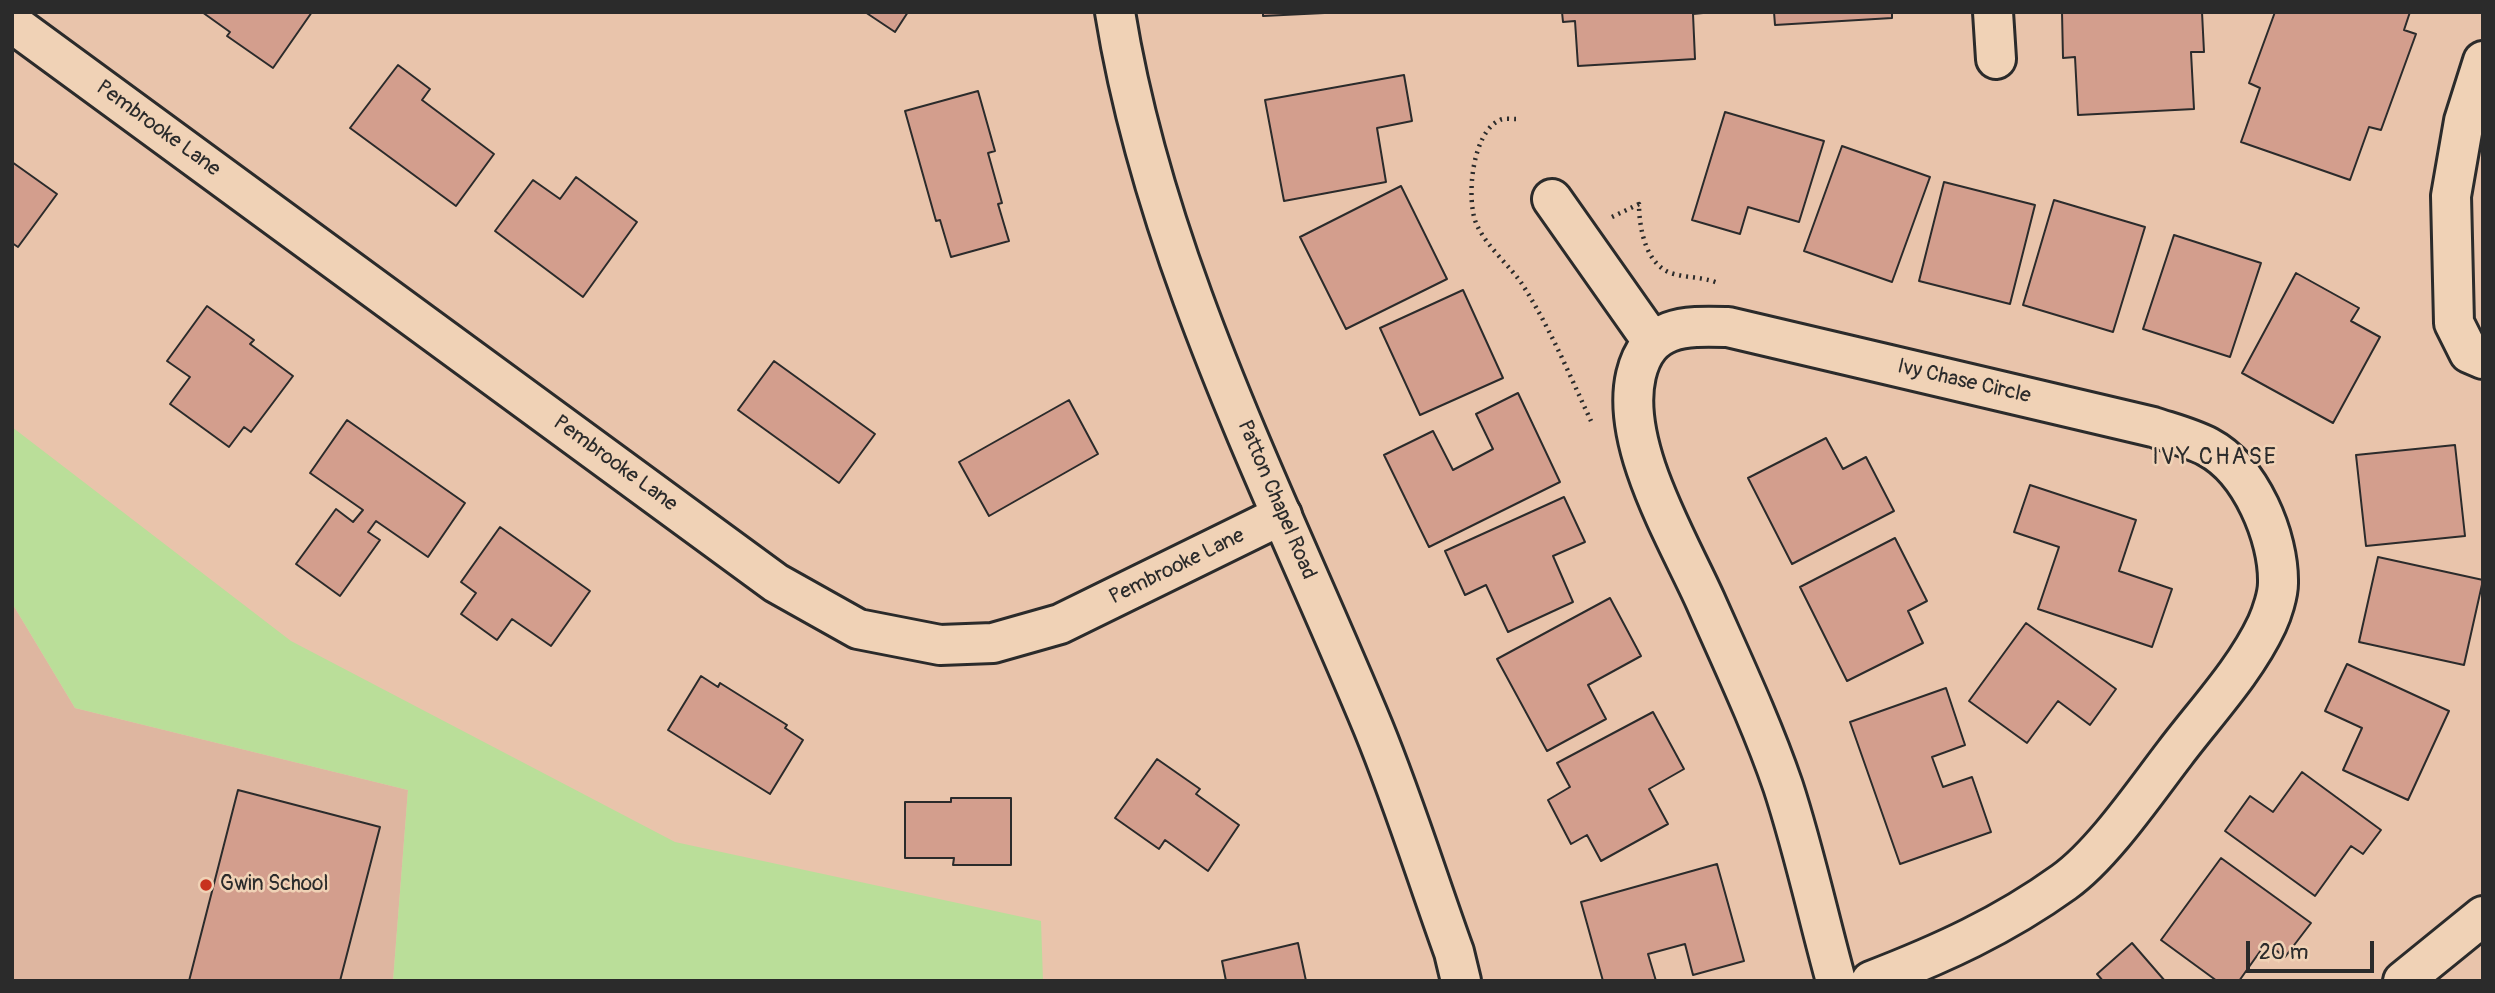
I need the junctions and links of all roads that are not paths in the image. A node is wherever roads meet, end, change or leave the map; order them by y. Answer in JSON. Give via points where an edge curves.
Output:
{"nodes":[{"id":1,"x":1115,"y":12,"type":"edge"},
{"id":2,"x":1993,"y":12,"type":"edge"},
{"id":3,"x":12,"y":23,"type":"edge"},
{"id":4,"x":1996,"y":59,"type":"dead end"},
{"id":5,"x":2483,"y":61,"type":"edge"},
{"id":6,"x":1552,"y":199,"type":"dead end"},
{"id":7,"x":1652,"y":341,"type":"junction"},
{"id":8,"x":2483,"y":359,"type":"edge"},
{"id":9,"x":1282,"y":515,"type":"junction"},
{"id":10,"x":2483,"y":916,"type":"edge"},
{"id":11,"x":1461,"y":981,"type":"edge"},
{"id":12,"x":1836,"y":981,"type":"edge"},
{"id":13,"x":1871,"y":981,"type":"edge"},
{"id":14,"x":2403,"y":981,"type":"edge"}],
"edges":[{"from":1,"to":9,"type":"street","name":"Patton Chapel Road","via":[[1141,140],[1184,280]]},
{"from":2,"to":4,"type":"street"},
{"from":3,"to":9,"type":"street","name":"Pembrooke Lane","via":[[776,583],[858,629],[940,645],[993,643],[1060,624]]},
{"from":5,"to":8,"type":"street","via":[[2464,121],[2451,196],[2454,323],[2469,353]]},
{"from":6,"to":7,"type":"street"},
{"from":7,"to":12,"type":"street","via":[[1636,375],[1634,418],[1647,472],[1754,710],[1783,787]]},
{"from":7,"to":13,"type":"street","name":"Ivy Chase Circle","via":[[1681,326],[1728,327],[2153,427],[2210,448],[2243,479],[2262,510],[2275,549],[2279,586],[2267,623],[2248,659],[2119,826],[2067,880],[2008,919],[1946,953]]},
{"from":9,"to":11,"type":"street","name":"Patton Chapel Road","via":[[1374,730]]},
{"from":10,"to":14,"type":"street"}]}
